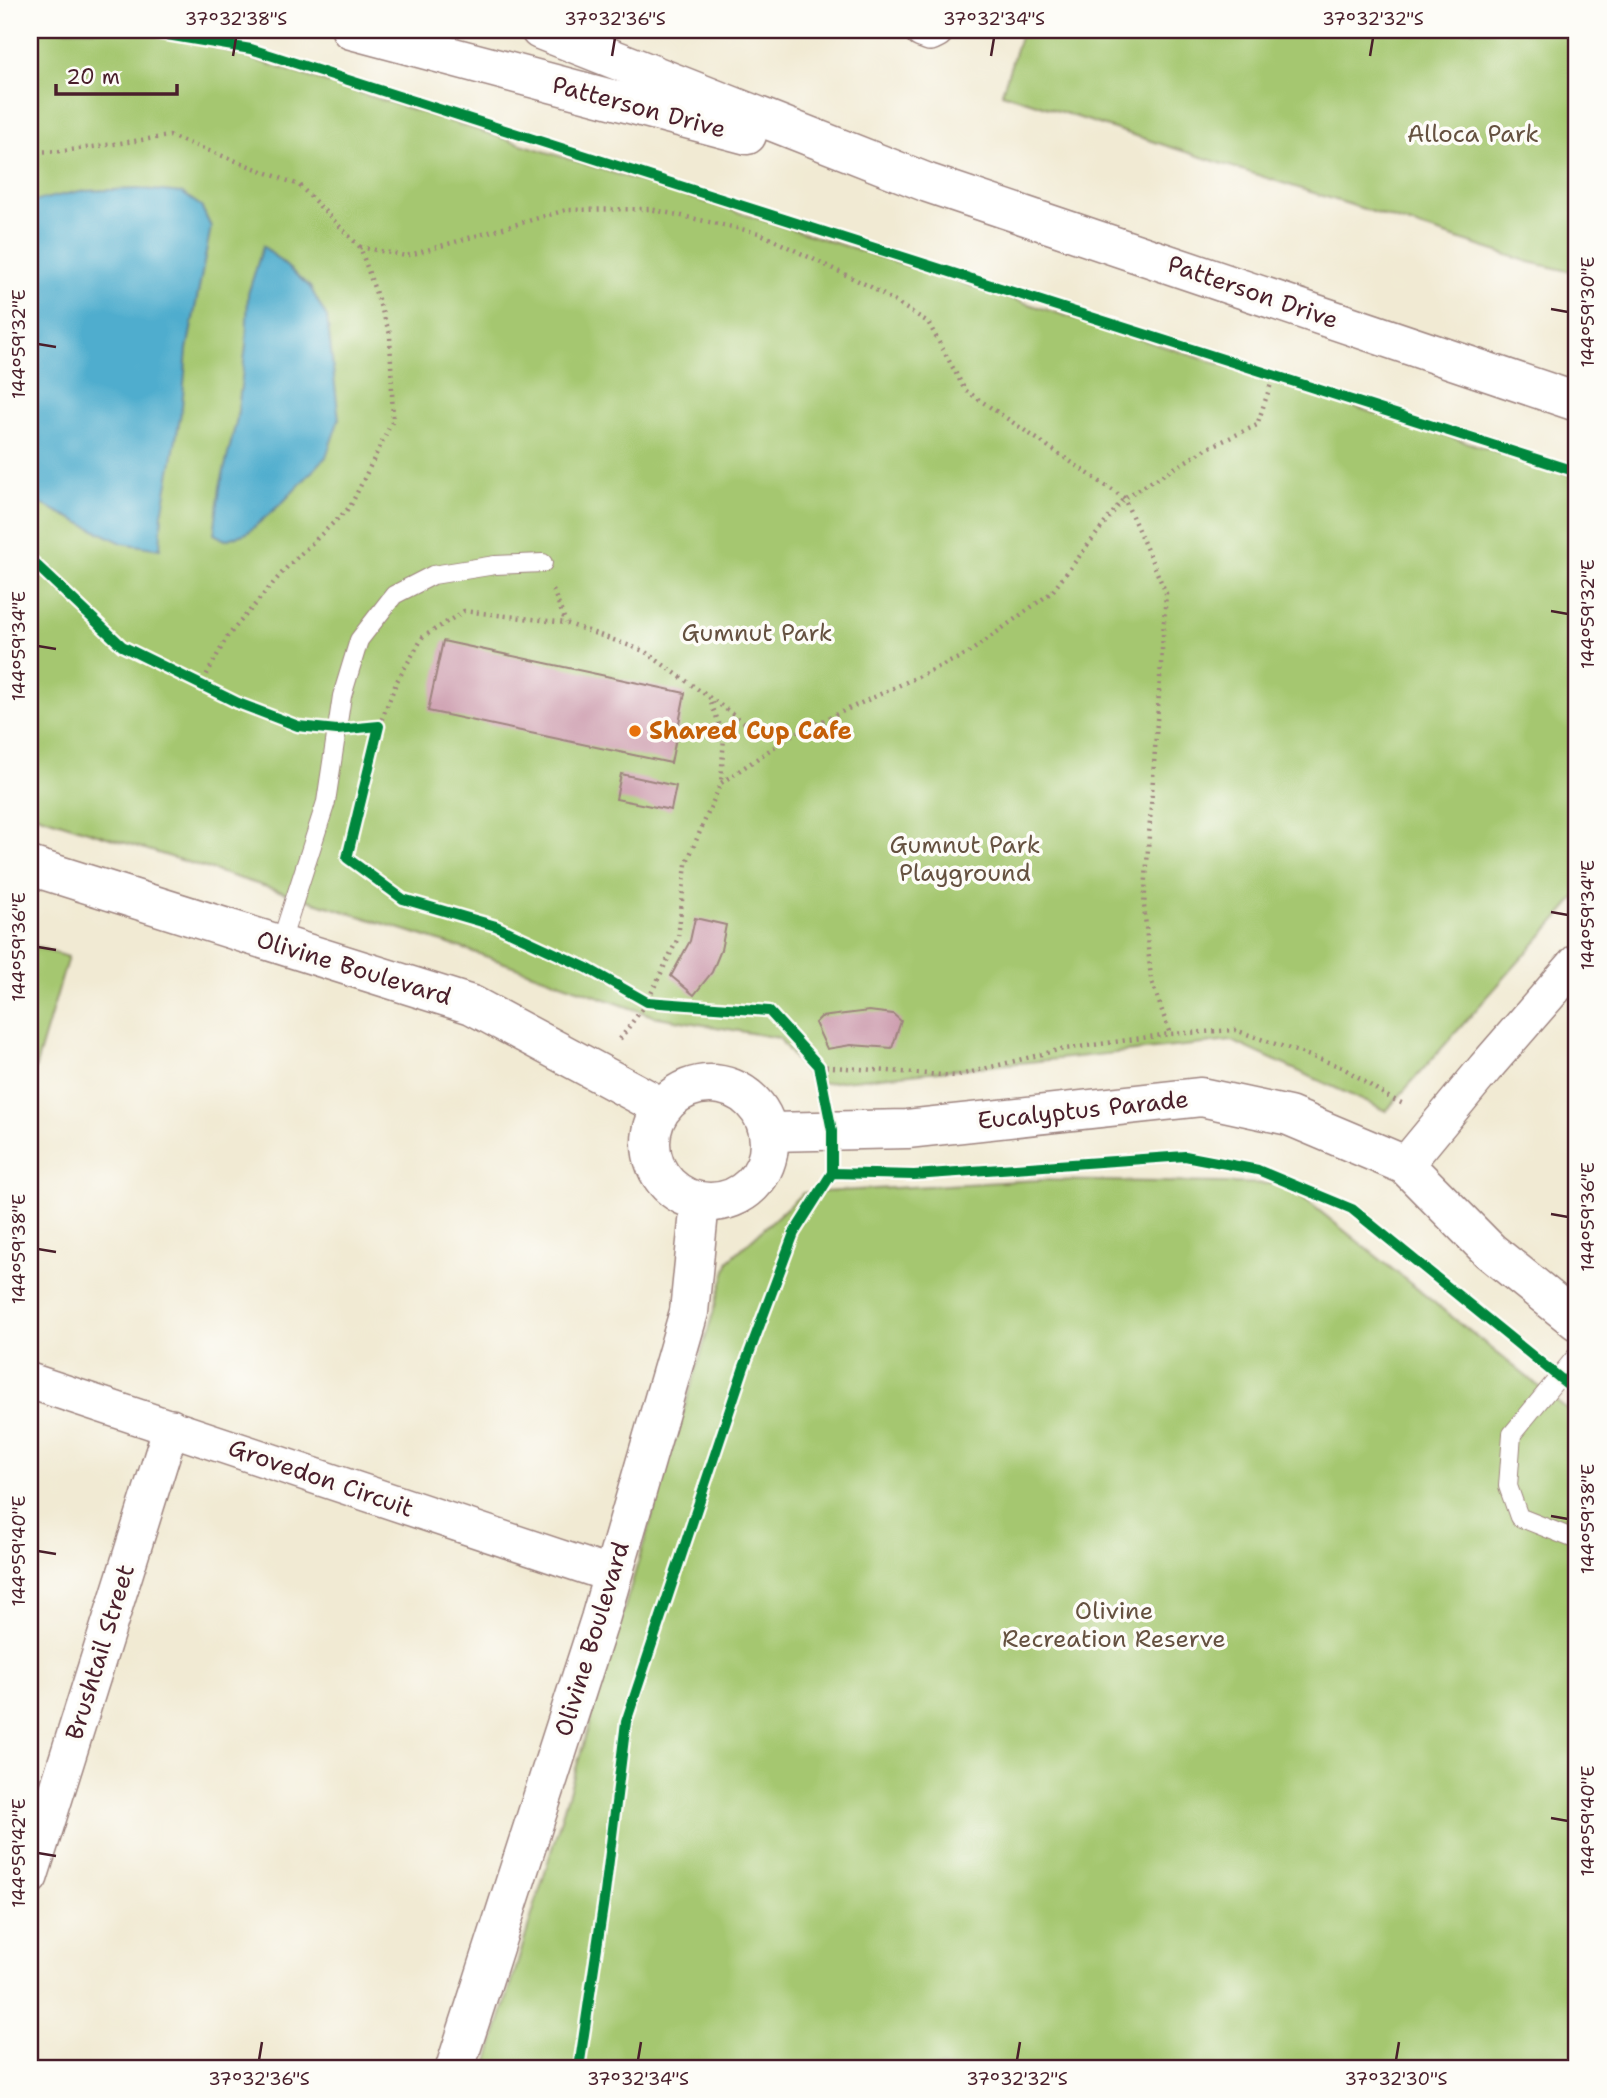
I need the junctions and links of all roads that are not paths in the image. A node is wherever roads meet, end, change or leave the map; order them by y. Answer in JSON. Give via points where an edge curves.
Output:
{"nodes":[{"id":1,"x":351,"y":30,"type":"edge"},
{"id":2,"x":540,"y":30,"type":"edge"},
{"id":3,"x":922,"y":30,"type":"edge"},
{"id":4,"x":936,"y":30,"type":"edge"},
{"id":5,"x":928,"y":183,"type":"junction"},
{"id":6,"x":1577,"y":402,"type":"edge"},
{"id":7,"x":543,"y":563,"type":"dead end"},
{"id":8,"x":30,"y":866,"type":"edge"},
{"id":9,"x":280,"y":945,"type":"junction"},
{"id":10,"x":1577,"y":962,"type":"edge"},
{"id":11,"x":662,"y":1107,"type":"junction"},
{"id":12,"x":770,"y":1132,"type":"junction"},
{"id":13,"x":1405,"y":1165,"type":"junction"},
{"id":14,"x":700,"y":1202,"type":"junction"},
{"id":15,"x":1577,"y":1321,"type":"edge"},
{"id":16,"x":1577,"y":1355,"type":"edge"},
{"id":17,"x":30,"y":1381,"type":"edge"},
{"id":18,"x":171,"y":1427,"type":"junction"},
{"id":19,"x":1577,"y":1539,"type":"edge"},
{"id":20,"x":612,"y":1575,"type":"junction"},
{"id":21,"x":30,"y":1877,"type":"edge"},
{"id":22,"x":455,"y":2068,"type":"edge"}],
"edges":[{"from":1,"to":5,"type":"street","name":"Patterson Drive"},
{"from":2,"to":5,"type":"street","name":"Patterson Drive"},
{"from":3,"to":4,"type":"street"},
{"from":5,"to":6,"type":"street","name":"Patterson Drive"},
{"from":7,"to":9,"type":"lane","via":[[433,575],[394,595],[359,640],[342,696],[326,802]]},
{"from":8,"to":9,"type":"street","name":"Olivine Boulevard"},
{"from":9,"to":11,"type":"street","name":"Olivine Boulevard","via":[[472,1005]]},
{"from":10,"to":13,"type":"street"},
{"from":11,"to":12,"type":"street","via":[[696,1084],[726,1084],[760,1109]]},
{"from":11,"to":14,"type":"street","via":[[650,1143],[654,1164],[681,1195]]},
{"from":12,"to":13,"type":"street","name":"Eucalyptus Parade","via":[[907,1129],[1201,1097],[1289,1116]]},
{"from":12,"to":14,"type":"street","via":[[762,1173],[749,1189],[731,1199]]},
{"from":13,"to":15,"type":"street","name":"Eucalyptus Parade","via":[[1490,1251]]},
{"from":14,"to":20,"type":"street","name":"Olivine Boulevard","via":[[689,1312]]},
{"from":16,"to":19,"type":"lane","via":[[1512,1434],[1508,1486],[1519,1517]]},
{"from":17,"to":18,"type":"street","name":"Grovedon Circuit"},
{"from":18,"to":20,"type":"street","name":"Grovedon Circuit"},
{"from":18,"to":21,"type":"street","name":"Brushtail Street"},
{"from":20,"to":22,"type":"street","name":"Olivine Boulevard"}]}
